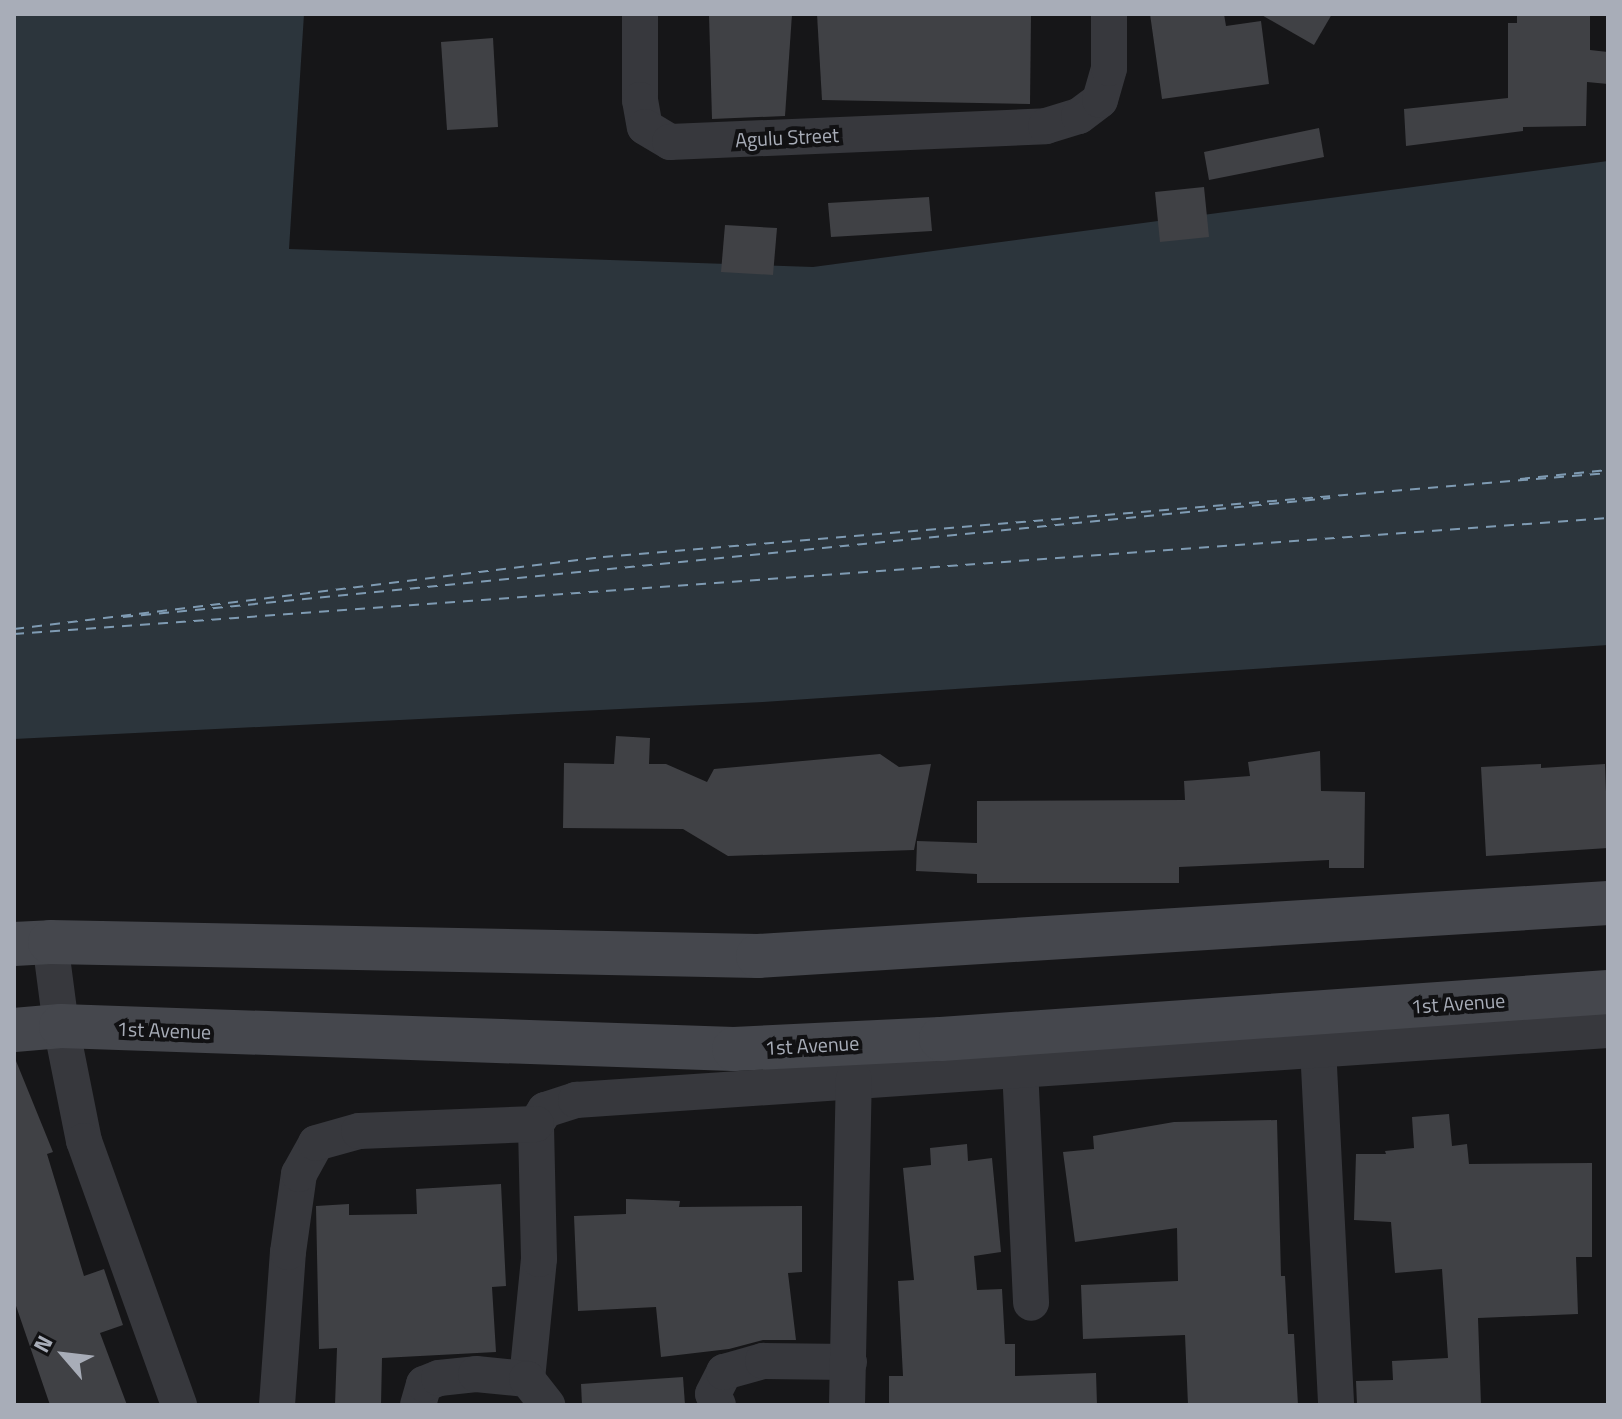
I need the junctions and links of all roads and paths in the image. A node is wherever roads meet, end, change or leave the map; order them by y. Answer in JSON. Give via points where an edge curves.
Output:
{"nodes":[{"id":1,"x":640,"y":14,"type":"edge"},
{"id":2,"x":1109,"y":14,"type":"edge"},
{"id":3,"x":1608,"y":903,"type":"edge"},
{"id":4,"x":32,"y":943,"type":"edge"},
{"id":5,"x":1608,"y":992,"type":"edge"},
{"id":6,"x":61,"y":1026,"type":"junction"},
{"id":7,"x":14,"y":1030,"type":"edge"},
{"id":8,"x":1608,"y":1030,"type":"edge"},
{"id":9,"x":1318,"y":1047,"type":"junction"},
{"id":10,"x":1020,"y":1068,"type":"junction"},
{"id":11,"x":854,"y":1079,"type":"junction"},
{"id":12,"x":536,"y":1124,"type":"junction"},
{"id":13,"x":1031,"y":1303,"type":"dead end"},
{"id":14,"x":849,"y":1362,"type":"junction"},
{"id":15,"x":537,"y":1392,"type":"edge"},
{"id":16,"x":179,"y":1405,"type":"edge"},
{"id":17,"x":277,"y":1405,"type":"edge"},
{"id":18,"x":418,"y":1405,"type":"edge"},
{"id":19,"x":718,"y":1405,"type":"edge"},
{"id":20,"x":847,"y":1405,"type":"edge"},
{"id":21,"x":1336,"y":1405,"type":"edge"}],
"edges":[{"from":1,"to":2,"type":"street","name":"Agulu Street","via":[[645,127],[670,142],[1046,126],[1079,116],[1100,100],[1109,68]]},
{"from":3,"to":4,"type":"main road","via":[[758,956]]},
{"from":4,"to":6,"type":"street"},
{"from":5,"to":6,"type":"main road","name":"1st Avenue","via":[[734,1049]]},
{"from":6,"to":7,"type":"main road","name":"1st Avenue"},
{"from":6,"to":16,"type":"street","via":[[84,1141]]},
{"from":8,"to":9,"type":"street"},
{"from":9,"to":10,"type":"street"},
{"from":9,"to":21,"type":"street"},
{"from":10,"to":11,"type":"street"},
{"from":10,"to":13,"type":"street"},
{"from":11,"to":12,"type":"street","via":[[576,1100],[545,1110]]},
{"from":11,"to":14,"type":"street"},
{"from":12,"to":15,"type":"street"},
{"from":12,"to":17,"type":"street","via":[[359,1131],[316,1143],[299,1174]]},
{"from":14,"to":19,"type":"street","via":[[763,1361],[724,1372],[713,1394]]},
{"from":14,"to":20,"type":"street"},
{"from":15,"to":18,"type":"street","via":[[476,1374],[439,1378],[424,1384]]}]}
